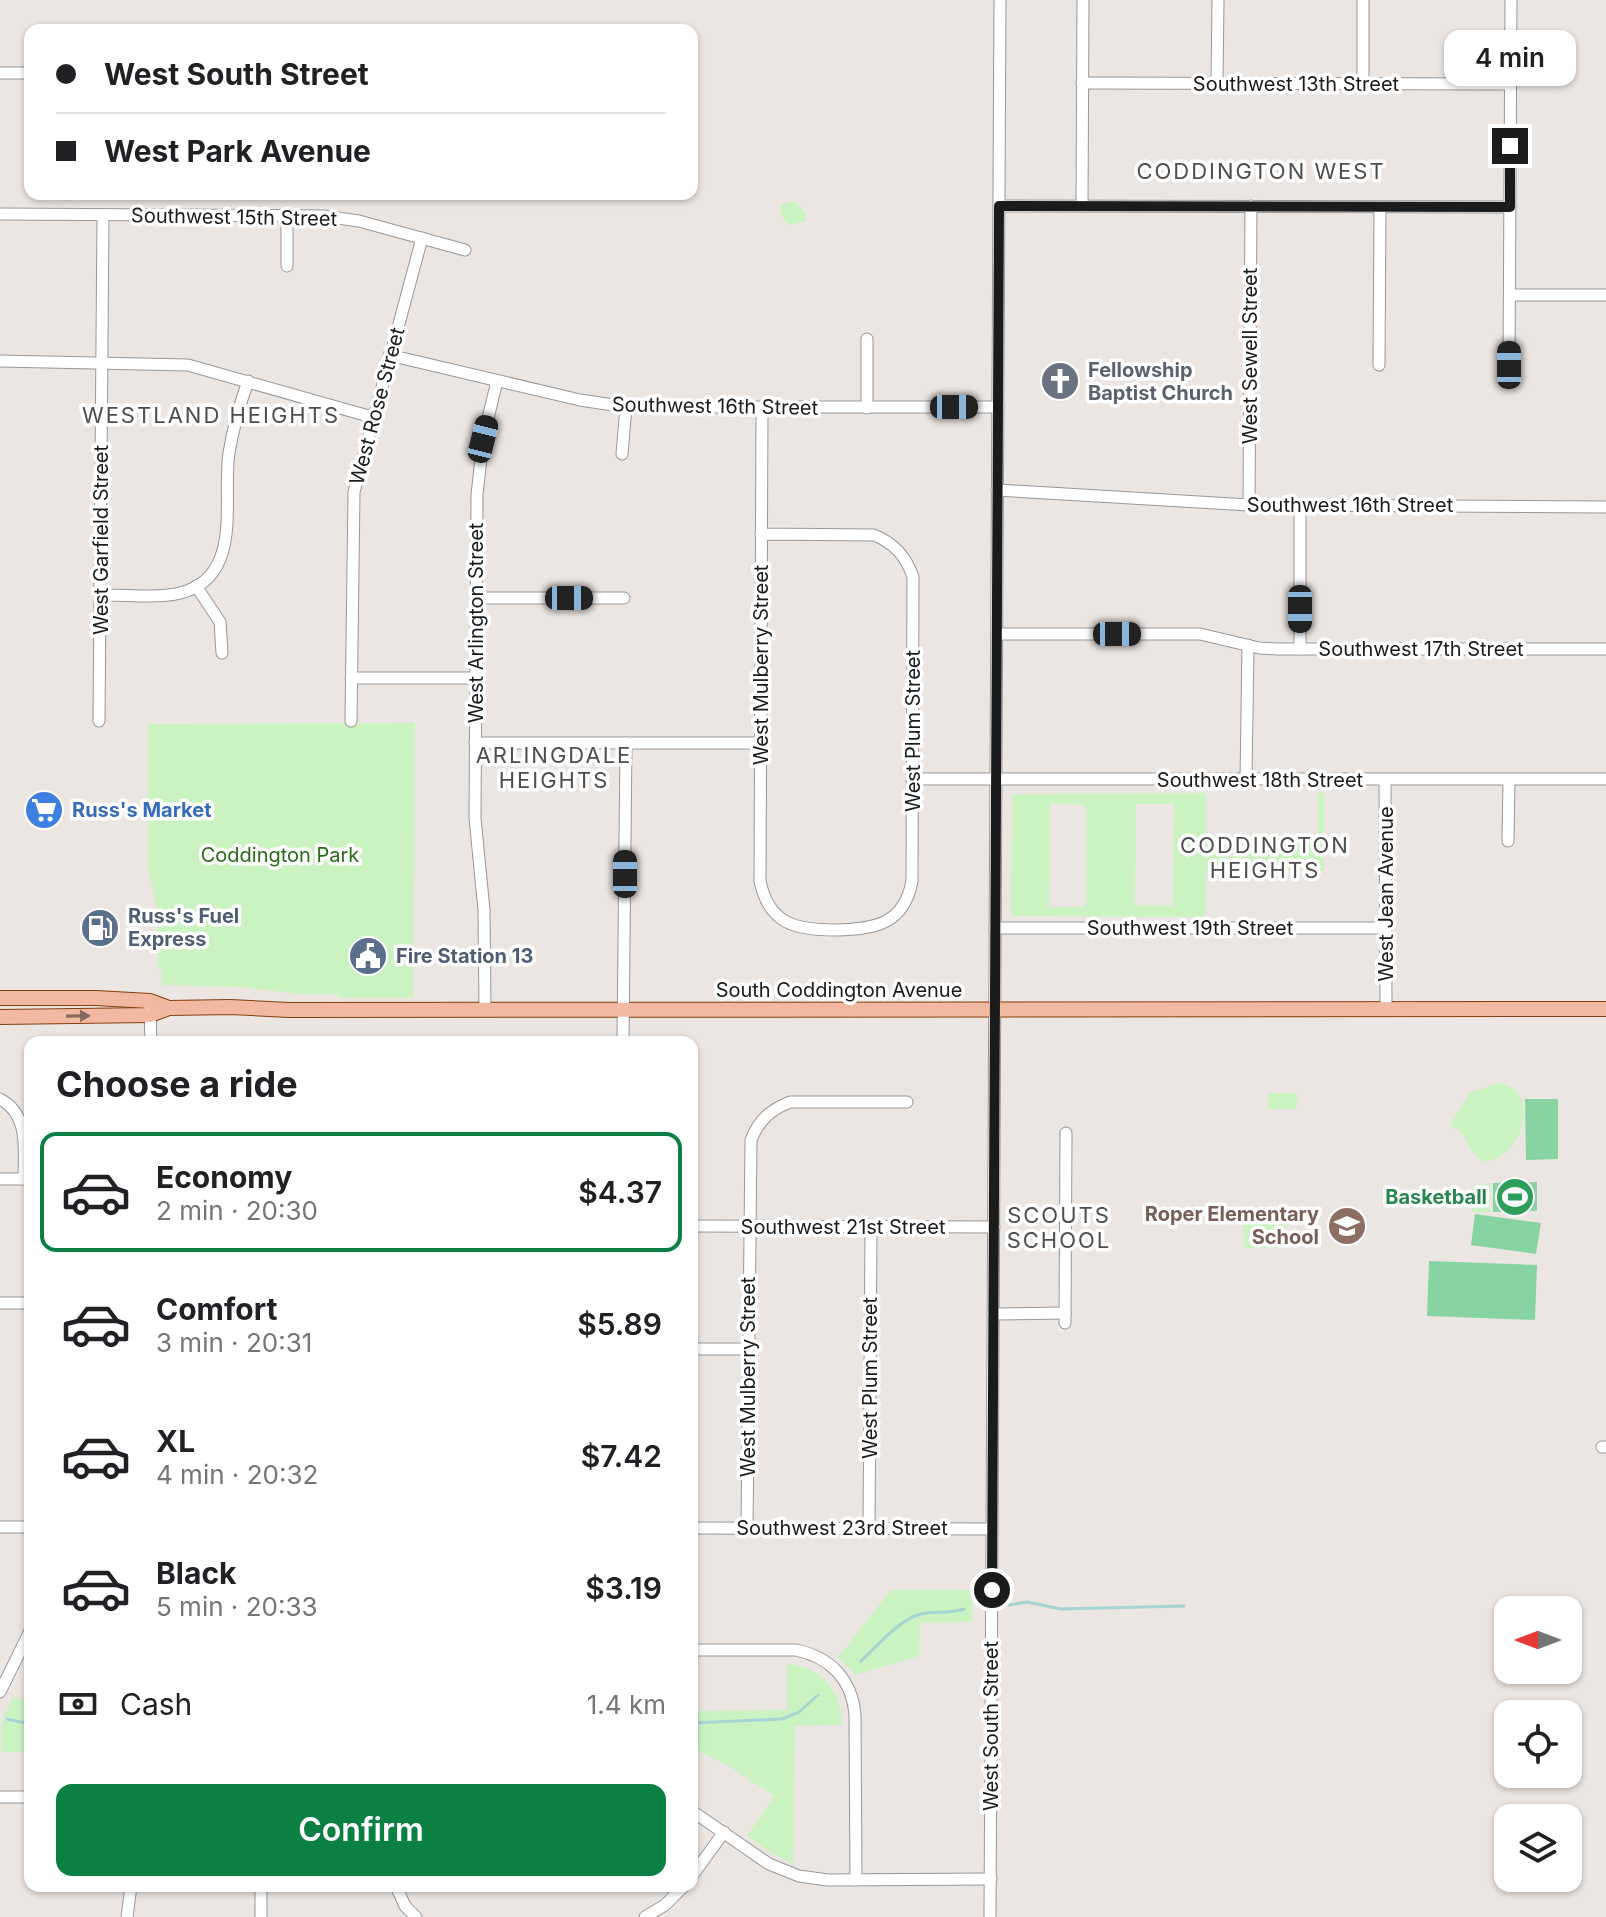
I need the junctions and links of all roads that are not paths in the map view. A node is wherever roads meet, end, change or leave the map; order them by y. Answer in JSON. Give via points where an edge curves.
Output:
{"nodes":[{"id":1,"x":1000,"y":0,"type":"edge"},
{"id":2,"x":1083,"y":0,"type":"edge"},
{"id":3,"x":1218,"y":0,"type":"edge"},
{"id":4,"x":1363,"y":0,"type":"edge"},
{"id":5,"x":1511,"y":0,"type":"edge"},
{"id":6,"x":0,"y":73,"type":"edge"},
{"id":7,"x":24,"y":73,"type":"edge"},
{"id":8,"x":1082,"y":83,"type":"junction"},
{"id":9,"x":1217,"y":83,"type":"junction"},
{"id":10,"x":1363,"y":84,"type":"junction"},
{"id":11,"x":1511,"y":84,"type":"junction"},
{"id":12,"x":999,"y":206,"type":"junction"},
{"id":13,"x":1082,"y":206,"type":"junction"},
{"id":14,"x":1251,"y":206,"type":"junction"},
{"id":15,"x":1380,"y":207,"type":"junction"},
{"id":16,"x":1510,"y":207,"type":"junction"},
{"id":17,"x":0,"y":214,"type":"edge"},
{"id":18,"x":103,"y":215,"type":"junction"},
{"id":19,"x":287,"y":215,"type":"junction"},
{"id":20,"x":422,"y":238,"type":"junction"},
{"id":21,"x":465,"y":250,"type":"dead end"},
{"id":22,"x":287,"y":266,"type":"dead end"},
{"id":23,"x":1510,"y":295,"type":"junction"},
{"id":24,"x":1606,"y":295,"type":"edge"},
{"id":25,"x":867,"y":339,"type":"dead end"},
{"id":26,"x":389,"y":355,"type":"junction"},
{"id":27,"x":0,"y":361,"type":"edge"},
{"id":28,"x":102,"y":362,"type":"junction"},
{"id":29,"x":1379,"y":365,"type":"dead end"},
{"id":30,"x":1509,"y":365,"type":"dead end"},
{"id":31,"x":248,"y":381,"type":"junction"},
{"id":32,"x":497,"y":381,"type":"junction"},
{"id":33,"x":626,"y":407,"type":"junction"},
{"id":34,"x":998,"y":407,"type":"junction"},
{"id":35,"x":762,"y":408,"type":"junction"},
{"id":36,"x":867,"y":408,"type":"junction"},
{"id":37,"x":372,"y":417,"type":"junction"},
{"id":38,"x":622,"y":454,"type":"dead end"},
{"id":39,"x":997,"y":490,"type":"junction"},
{"id":40,"x":1249,"y":505,"type":"junction"},
{"id":41,"x":1300,"y":505,"type":"junction"},
{"id":42,"x":1606,"y":507,"type":"edge"},
{"id":43,"x":761,"y":534,"type":"junction"},
{"id":44,"x":196,"y":586,"type":"junction"},
{"id":45,"x":101,"y":595,"type":"junction"},
{"id":46,"x":476,"y":598,"type":"junction"},
{"id":47,"x":624,"y":598,"type":"dead end"},
{"id":48,"x":997,"y":634,"type":"junction"},
{"id":49,"x":1248,"y":645,"type":"junction"},
{"id":50,"x":1300,"y":649,"type":"junction"},
{"id":51,"x":1606,"y":649,"type":"edge"},
{"id":52,"x":222,"y":653,"type":"dead end"},
{"id":53,"x":351,"y":678,"type":"junction"},
{"id":54,"x":476,"y":678,"type":"junction"},
{"id":55,"x":99,"y":721,"type":"dead end"},
{"id":56,"x":351,"y":721,"type":"dead end"},
{"id":57,"x":475,"y":743,"type":"junction"},
{"id":58,"x":626,"y":743,"type":"junction"},
{"id":59,"x":760,"y":743,"type":"junction"},
{"id":60,"x":913,"y":779,"type":"junction"},
{"id":61,"x":1606,"y":779,"type":"edge"},
{"id":62,"x":996,"y":780,"type":"junction"},
{"id":63,"x":1246,"y":780,"type":"junction"},
{"id":64,"x":1385,"y":780,"type":"junction"},
{"id":65,"x":1509,"y":780,"type":"junction"},
{"id":66,"x":1508,"y":841,"type":"dead end"},
{"id":67,"x":901,"y":909,"type":"joint"},
{"id":68,"x":995,"y":928,"type":"junction"},
{"id":69,"x":1386,"y":928,"type":"junction"},
{"id":70,"x":0,"y":998,"type":"edge"},
{"id":71,"x":150,"y":1008,"type":"junction"},
{"id":72,"x":1386,"y":1009,"type":"junction"},
{"id":73,"x":1606,"y":1009,"type":"edge"},
{"id":74,"x":485,"y":1010,"type":"junction"},
{"id":75,"x":624,"y":1010,"type":"junction"},
{"id":76,"x":995,"y":1010,"type":"junction"},
{"id":77,"x":0,"y":1017,"type":"edge"},
{"id":78,"x":151,"y":1036,"type":"edge"},
{"id":79,"x":623,"y":1036,"type":"edge"},
{"id":80,"x":0,"y":1099,"type":"edge"},
{"id":81,"x":907,"y":1102,"type":"dead end"},
{"id":82,"x":1066,"y":1133,"type":"dead end"},
{"id":83,"x":24,"y":1139,"type":"edge"},
{"id":84,"x":0,"y":1179,"type":"edge"},
{"id":85,"x":24,"y":1179,"type":"edge"},
{"id":86,"x":698,"y":1226,"type":"edge"},
{"id":87,"x":749,"y":1227,"type":"junction"},
{"id":88,"x":871,"y":1227,"type":"junction"},
{"id":89,"x":994,"y":1227,"type":"junction"},
{"id":90,"x":0,"y":1303,"type":"edge"},
{"id":91,"x":24,"y":1303,"type":"edge"},
{"id":92,"x":993,"y":1314,"type":"junction"},
{"id":93,"x":698,"y":1349,"type":"edge"},
{"id":94,"x":748,"y":1349,"type":"junction"},
{"id":95,"x":0,"y":1527,"type":"edge"},
{"id":96,"x":24,"y":1527,"type":"edge"},
{"id":97,"x":698,"y":1528,"type":"edge"},
{"id":98,"x":747,"y":1528,"type":"junction"},
{"id":99,"x":869,"y":1528,"type":"junction"},
{"id":100,"x":992,"y":1529,"type":"junction"},
{"id":101,"x":24,"y":1644,"type":"edge"},
{"id":102,"x":698,"y":1650,"type":"edge"},
{"id":103,"x":0,"y":1692,"type":"edge"},
{"id":104,"x":0,"y":1797,"type":"edge"},
{"id":105,"x":24,"y":1797,"type":"edge"},
{"id":106,"x":698,"y":1815,"type":"edge"},
{"id":107,"x":724,"y":1832,"type":"junction"},
{"id":108,"x":698,"y":1868,"type":"edge"},
{"id":109,"x":991,"y":1879,"type":"junction"},
{"id":110,"x":856,"y":1880,"type":"junction"},
{"id":111,"x":130,"y":1892,"type":"edge"},
{"id":112,"x":261,"y":1892,"type":"edge"},
{"id":113,"x":398,"y":1892,"type":"edge"},
{"id":114,"x":678,"y":1892,"type":"edge"},
{"id":115,"x":127,"y":1917,"type":"edge"},
{"id":116,"x":261,"y":1917,"type":"edge"},
{"id":117,"x":416,"y":1917,"type":"edge"},
{"id":118,"x":645,"y":1917,"type":"edge"},
{"id":119,"x":990,"y":1917,"type":"edge"}],
"edges":[{"from":1,"to":12,"type":"street","name":"West South Street"},
{"from":2,"to":8,"type":"street"},
{"from":3,"to":9,"type":"street"},
{"from":4,"to":10,"type":"street"},
{"from":5,"to":11,"type":"street"},
{"from":6,"to":7,"type":"street"},
{"from":8,"to":9,"type":"street","name":"Southwest 13th Street"},
{"from":8,"to":13,"type":"street"},
{"from":9,"to":10,"type":"street","name":"Southwest 13th Street"},
{"from":10,"to":11,"type":"street","name":"Southwest 13th Street"},
{"from":11,"to":16,"type":"street"},
{"from":12,"to":13,"type":"street"},
{"from":12,"to":34,"type":"street","name":"West South Street"},
{"from":13,"to":14,"type":"street"},
{"from":14,"to":15,"type":"street"},
{"from":14,"to":40,"type":"street","name":"West Sewell Street"},
{"from":15,"to":16,"type":"street"},
{"from":15,"to":29,"type":"street"},
{"from":16,"to":23,"type":"street"},
{"from":17,"to":18,"type":"street","name":"Southwest 15th Street"},
{"from":18,"to":19,"type":"street","name":"Southwest 15th Street"},
{"from":18,"to":28,"type":"street","name":"West Garfield Street"},
{"from":19,"to":20,"type":"street","name":"Southwest 15th Street","via":[[347,219]]},
{"from":19,"to":22,"type":"street"},
{"from":20,"to":21,"type":"street","name":"Southwest 15th Street"},
{"from":20,"to":26,"type":"street","name":"West Rose Street"},
{"from":23,"to":24,"type":"street"},
{"from":23,"to":30,"type":"street"},
{"from":25,"to":36,"type":"street"},
{"from":26,"to":32,"type":"street","name":"Southwest 16th Street"},
{"from":26,"to":37,"type":"street","name":"West Rose Street"},
{"from":27,"to":28,"type":"street"},
{"from":28,"to":31,"type":"street","via":[[188,365]]},
{"from":28,"to":45,"type":"street","name":"West Garfield Street"},
{"from":31,"to":37,"type":"street"},
{"from":31,"to":44,"type":"street","via":[[229,454],[223,553]]},
{"from":32,"to":33,"type":"street","name":"Southwest 16th Street"},
{"from":32,"to":46,"type":"street","name":"West Arlington Street","via":[[479,465]]},
{"from":33,"to":35,"type":"street","name":"Southwest 16th Street"},
{"from":33,"to":38,"type":"street"},
{"from":34,"to":36,"type":"street","name":"Southwest 16th Street"},
{"from":34,"to":39,"type":"street","name":"West South Street"},
{"from":35,"to":36,"type":"street","name":"Southwest 16th Street"},
{"from":35,"to":43,"type":"street","name":"West Mulberry Street"},
{"from":37,"to":53,"type":"street","name":"West Rose Street","via":[[354,492]]},
{"from":39,"to":40,"type":"street","name":"Southwest 16th Street"},
{"from":39,"to":48,"type":"street","name":"West South Street"},
{"from":40,"to":41,"type":"street","name":"Southwest 16th Street"},
{"from":41,"to":42,"type":"street","name":"Southwest 16th Street"},
{"from":41,"to":50,"type":"street"},
{"from":43,"to":59,"type":"street","name":"West Mulberry Street"},
{"from":43,"to":60,"type":"street","name":"West Plum Street","via":[[866,534],[902,554],[914,588]]},
{"from":44,"to":45,"type":"street","via":[[174,594]]},
{"from":44,"to":52,"type":"street","via":[[220,622]]},
{"from":45,"to":55,"type":"street","name":"West Garfield Street"},
{"from":46,"to":47,"type":"street"},
{"from":46,"to":54,"type":"street","name":"West Arlington Street"},
{"from":48,"to":49,"type":"street","name":"Southwest 17th Street","via":[[1200,634]]},
{"from":48,"to":62,"type":"street","name":"West South Street"},
{"from":49,"to":50,"type":"street","name":"Southwest 17th Street"},
{"from":49,"to":63,"type":"street"},
{"from":50,"to":51,"type":"street","name":"Southwest 17th Street"},
{"from":53,"to":54,"type":"street"},
{"from":53,"to":56,"type":"street","name":"West Rose Street"},
{"from":54,"to":57,"type":"street","name":"West Arlington Street"},
{"from":57,"to":58,"type":"street"},
{"from":57,"to":74,"type":"street","name":"West Arlington Street"},
{"from":58,"to":59,"type":"street"},
{"from":58,"to":75,"type":"street"},
{"from":59,"to":67,"type":"street","name":"West Mulberry Street","via":[[760,881],[778,917],[809,930],[863,929],[883,924]]},
{"from":60,"to":62,"type":"street","name":"Southwest 18th Street"},
{"from":60,"to":67,"type":"street","name":"West Plum Street","via":[[912,881]]},
{"from":61,"to":65,"type":"street","name":"Southwest 18th Street"},
{"from":62,"to":63,"type":"street","name":"Southwest 18th Street"},
{"from":62,"to":68,"type":"street","name":"West South Street"},
{"from":63,"to":64,"type":"street","name":"Southwest 18th Street"},
{"from":64,"to":65,"type":"street","name":"Southwest 18th Street"},
{"from":64,"to":69,"type":"street","name":"West Jean Avenue"},
{"from":65,"to":66,"type":"street"},
{"from":68,"to":69,"type":"street","name":"Southwest 19th Street"},
{"from":68,"to":76,"type":"street","name":"West South Street"},
{"from":69,"to":72,"type":"street","name":"West Jean Avenue"},
{"from":70,"to":71,"type":"main road","name":"South Coddington Avenue"},
{"from":71,"to":74,"type":"main road","name":"South Coddington Avenue"},
{"from":77,"to":71,"type":"main road","name":"South Coddington Avenue","one_way":true},
{"from":71,"to":78,"type":"street"},
{"from":72,"to":73,"type":"main road","name":"South Coddington Avenue"},
{"from":72,"to":76,"type":"main road","name":"South Coddington Avenue"},
{"from":74,"to":75,"type":"main road","name":"South Coddington Avenue"},
{"from":75,"to":76,"type":"main road","name":"South Coddington Avenue"},
{"from":75,"to":79,"type":"street"},
{"from":76,"to":89,"type":"street","name":"West South Street"},
{"from":80,"to":83,"type":"street","via":[[14,1109]]},
{"from":81,"to":87,"type":"street","name":"West Mulberry Street","via":[[790,1102],[759,1118],[749,1149]]},
{"from":82,"to":92,"type":"street","via":[[1065,1318]]},
{"from":84,"to":85,"type":"street"},
{"from":86,"to":87,"type":"street","name":"Southwest 21st Street"},
{"from":87,"to":88,"type":"street","name":"Southwest 21st Street"},
{"from":87,"to":94,"type":"street","name":"West Mulberry Street"},
{"from":88,"to":89,"type":"street","name":"Southwest 21st Street"},
{"from":88,"to":99,"type":"street","name":"West Plum Street"},
{"from":89,"to":92,"type":"street","name":"West South Street"},
{"from":90,"to":91,"type":"street"},
{"from":92,"to":100,"type":"street","name":"West South Street"},
{"from":93,"to":94,"type":"street"},
{"from":94,"to":98,"type":"street","name":"West Mulberry Street"},
{"from":95,"to":96,"type":"street"},
{"from":97,"to":98,"type":"street","name":"Southwest 23rd Street"},
{"from":98,"to":99,"type":"street","name":"Southwest 23rd Street"},
{"from":99,"to":100,"type":"street","name":"Southwest 23rd Street"},
{"from":100,"to":109,"type":"street","name":"West South Street"},
{"from":101,"to":103,"type":"street"},
{"from":102,"to":110,"type":"street","via":[[796,1650],[821,1658],[845,1680],[854,1704]]},
{"from":104,"to":105,"type":"street"},
{"from":106,"to":107,"type":"street"},
{"from":107,"to":108,"type":"street"},
{"from":107,"to":110,"type":"street","via":[[782,1871]]},
{"from":109,"to":110,"type":"street"},
{"from":109,"to":119,"type":"street","name":"West South Street"},
{"from":111,"to":115,"type":"street"},
{"from":112,"to":116,"type":"street"},
{"from":113,"to":117,"type":"street"},
{"from":114,"to":118,"type":"street"}]}
